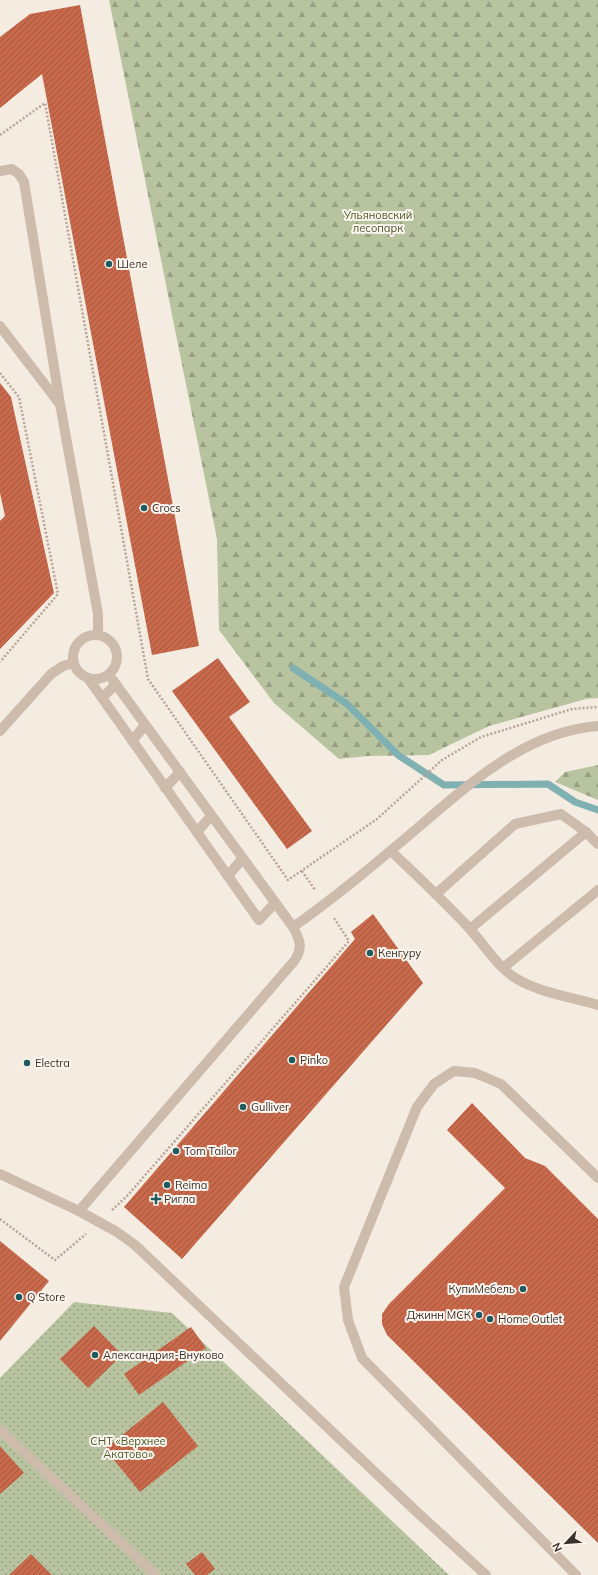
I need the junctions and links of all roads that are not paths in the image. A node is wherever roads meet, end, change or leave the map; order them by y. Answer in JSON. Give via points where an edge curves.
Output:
{"nodes":[{"id":1,"x":0,"y":171,"type":"edge"},
{"id":2,"x":0,"y":326,"type":"edge"},
{"id":3,"x":60,"y":404,"type":"junction"},
{"id":4,"x":98,"y":634,"type":"junction"},
{"id":5,"x":73,"y":663,"type":"junction"},
{"id":6,"x":109,"y":675,"type":"junction"},
{"id":7,"x":88,"y":678,"type":"junction"},
{"id":8,"x":116,"y":684,"type":"junction"},
{"id":9,"x":102,"y":698,"type":"junction"},
{"id":10,"x":145,"y":725,"type":"junction"},
{"id":11,"x":598,"y":726,"type":"edge"},
{"id":12,"x":0,"y":731,"type":"edge"},
{"id":13,"x":132,"y":741,"type":"junction"},
{"id":14,"x":180,"y":772,"type":"junction"},
{"id":15,"x":165,"y":788,"type":"junction"},
{"id":16,"x":211,"y":816,"type":"junction"},
{"id":17,"x":197,"y":832,"type":"junction"},
{"id":18,"x":586,"y":832,"type":"junction"},
{"id":19,"x":598,"y":844,"type":"edge"},
{"id":20,"x":391,"y":851,"type":"junction"},
{"id":21,"x":242,"y":859,"type":"junction"},
{"id":22,"x":228,"y":876,"type":"junction"},
{"id":23,"x":598,"y":890,"type":"edge"},
{"id":24,"x":436,"y":894,"type":"junction"},
{"id":25,"x":275,"y":903,"type":"junction"},
{"id":26,"x":293,"y":927,"type":"junction"},
{"id":27,"x":470,"y":929,"type":"junction"},
{"id":28,"x":503,"y":968,"type":"junction"},
{"id":29,"x":598,"y":1005,"type":"edge"},
{"id":30,"x":0,"y":1174,"type":"edge"},
{"id":31,"x":598,"y":1178,"type":"edge"},
{"id":32,"x":79,"y":1211,"type":"junction"},
{"id":33,"x":0,"y":1430,"type":"edge"},
{"id":34,"x":156,"y":1575,"type":"edge"},
{"id":35,"x":486,"y":1575,"type":"edge"},
{"id":36,"x":576,"y":1575,"type":"edge"}],
"edges":[{"from":1,"to":3,"type":"street","via":[[12,169],[24,182]]},
{"from":2,"to":3,"type":"street"},
{"from":3,"to":4,"type":"street","via":[[98,614]]},
{"from":4,"to":5,"type":"street","via":[[89,635],[78,642],[73,654]]},
{"from":4,"to":6,"type":"street","via":[[110,640],[117,651],[117,660]]},
{"from":5,"to":7,"type":"street","via":[[81,675]]},
{"from":5,"to":12,"type":"street","via":[[51,674]]},
{"from":6,"to":7,"type":"street"},
{"from":6,"to":8,"type":"street"},
{"from":7,"to":9,"type":"street"},
{"from":8,"to":9,"type":"street"},
{"from":8,"to":10,"type":"street"},
{"from":9,"to":13,"type":"street"},
{"from":10,"to":13,"type":"street"},
{"from":10,"to":14,"type":"street"},
{"from":11,"to":20,"type":"street","via":[[548,736],[512,754],[479,777]]},
{"from":13,"to":15,"type":"street"},
{"from":14,"to":15,"type":"street"},
{"from":14,"to":16,"type":"street"},
{"from":15,"to":17,"type":"street"},
{"from":16,"to":17,"type":"street"},
{"from":16,"to":21,"type":"street"},
{"from":17,"to":22,"type":"street"},
{"from":18,"to":19,"type":"street"},
{"from":18,"to":24,"type":"street","via":[[561,814],[515,824]]},
{"from":18,"to":27,"type":"street"},
{"from":20,"to":24,"type":"street"},
{"from":20,"to":26,"type":"street","via":[[329,902]]},
{"from":21,"to":22,"type":"street"},
{"from":21,"to":25,"type":"street"},
{"from":22,"to":25,"type":"street","via":[[259,920]]},
{"from":23,"to":28,"type":"street"},
{"from":24,"to":27,"type":"street"},
{"from":25,"to":26,"type":"street"},
{"from":26,"to":32,"type":"street","via":[[301,945],[295,960]]},
{"from":27,"to":28,"type":"street"},
{"from":28,"to":29,"type":"street","via":[[536,988]]},
{"from":30,"to":32,"type":"street"},
{"from":31,"to":36,"type":"street","via":[[500,1084],[475,1073],[454,1071],[434,1084],[417,1107],[344,1287],[348,1320],[362,1358]]},
{"from":32,"to":35,"type":"street","via":[[135,1245]]},
{"from":33,"to":34,"type":"street"}]}
